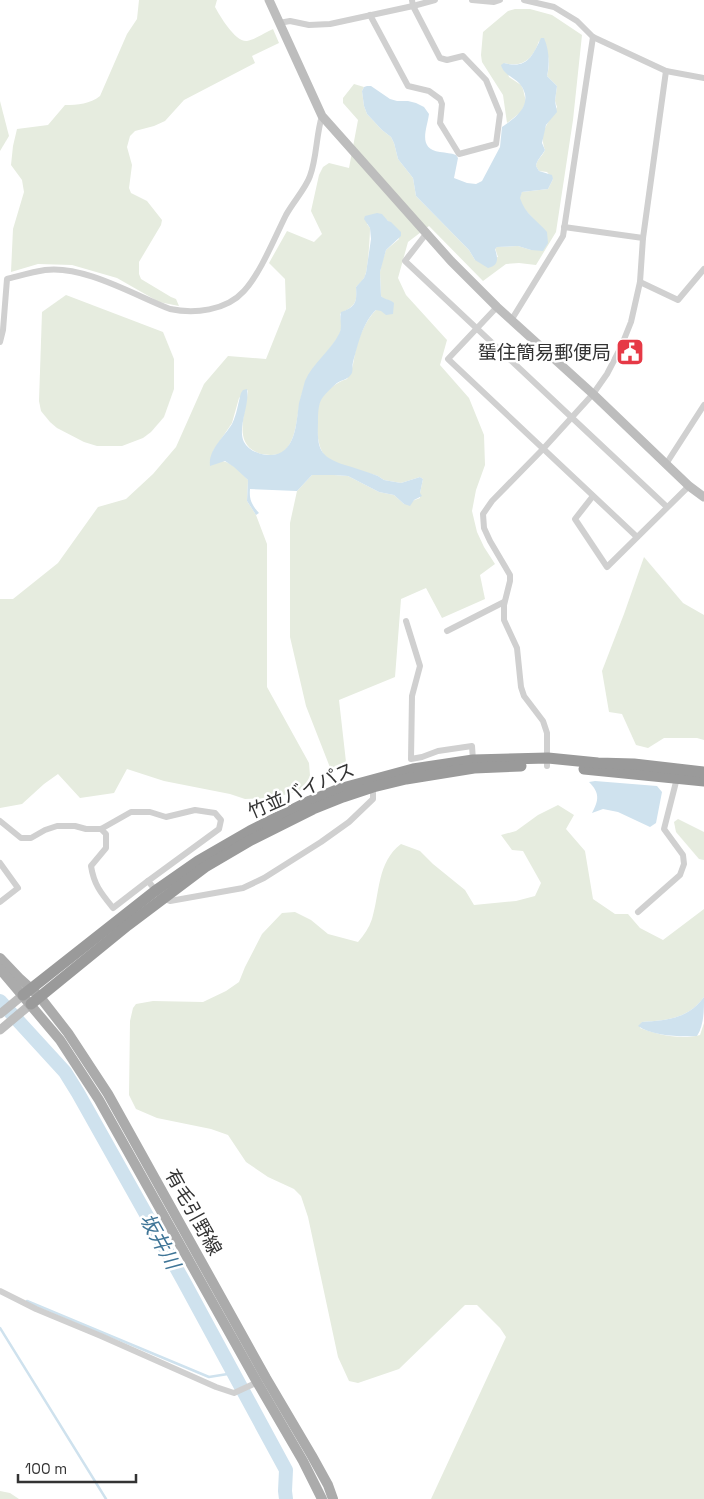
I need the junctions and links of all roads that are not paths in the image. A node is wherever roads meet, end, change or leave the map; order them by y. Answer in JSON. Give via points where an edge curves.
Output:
{"nodes":[{"id":1,"x":269,"y":0,"type":"edge"},
{"id":2,"x":435,"y":0,"type":"edge"},
{"id":3,"x":472,"y":0,"type":"edge"},
{"id":4,"x":500,"y":0,"type":"edge"},
{"id":5,"x":524,"y":0,"type":"edge"},
{"id":6,"x":413,"y":3,"type":"edge"},
{"id":7,"x":370,"y":15,"type":"junction"},
{"id":8,"x":279,"y":23,"type":"junction"},
{"id":9,"x":593,"y":36,"type":"junction"},
{"id":10,"x":666,"y":71,"type":"junction"},
{"id":11,"x":704,"y":78,"type":"edge"},
{"id":12,"x":322,"y":116,"type":"junction"},
{"id":13,"x":564,"y":227,"type":"junction"},
{"id":14,"x":426,"y":234,"type":"junction"},
{"id":15,"x":643,"y":238,"type":"junction"},
{"id":16,"x":704,"y":269,"type":"edge"},
{"id":17,"x":640,"y":282,"type":"junction"},
{"id":18,"x":497,"y":307,"type":"junction"},
{"id":19,"x":512,"y":319,"type":"junction"},
{"id":20,"x":477,"y":327,"type":"junction"},
{"id":21,"x":0,"y":342,"type":"edge"},
{"id":22,"x":593,"y":394,"type":"junction"},
{"id":23,"x":704,"y":405,"type":"edge"},
{"id":24,"x":572,"y":417,"type":"junction"},
{"id":25,"x":543,"y":449,"type":"junction"},
{"id":26,"x":666,"y":464,"type":"junction"},
{"id":27,"x":689,"y":486,"type":"junction"},
{"id":28,"x":593,"y":496,"type":"junction"},
{"id":29,"x":704,"y":497,"type":"edge"},
{"id":30,"x":667,"y":507,"type":"junction"},
{"id":31,"x":637,"y":537,"type":"junction"},
{"id":32,"x":504,"y":602,"type":"junction"},
{"id":33,"x":406,"y":621,"type":"dead end"},
{"id":34,"x":447,"y":630,"type":"dead end"},
{"id":35,"x":473,"y":760,"type":"junction"},
{"id":36,"x":548,"y":762,"type":"junction"},
{"id":37,"x":704,"y":772,"type":"edge"},
{"id":38,"x":677,"y":778,"type":"junction"},
{"id":39,"x":704,"y":781,"type":"edge"},
{"id":40,"x":373,"y":787,"type":"junction"},
{"id":41,"x":0,"y":822,"type":"edge"},
{"id":42,"x":101,"y":830,"type":"junction"},
{"id":43,"x":0,"y":863,"type":"edge"},
{"id":44,"x":148,"y":881,"type":"junction"},
{"id":45,"x":159,"y":894,"type":"junction"},
{"id":46,"x":0,"y":902,"type":"edge"},
{"id":47,"x":638,"y":912,"type":"dead end"},
{"id":48,"x":0,"y":958,"type":"edge"},
{"id":49,"x":0,"y":968,"type":"edge"},
{"id":50,"x":26,"y":991,"type":"junction"},
{"id":51,"x":35,"y":1001,"type":"junction"},
{"id":52,"x":1,"y":1013,"type":"edge"},
{"id":53,"x":0,"y":1030,"type":"edge"},
{"id":54,"x":0,"y":1291,"type":"edge"},
{"id":55,"x":258,"y":1382,"type":"junction"},
{"id":56,"x":322,"y":1499,"type":"edge"},
{"id":57,"x":333,"y":1499,"type":"edge"}],
"edges":[{"from":1,"to":8,"type":"street"},
{"from":2,"to":6,"type":"street"},
{"from":3,"to":4,"type":"street"},
{"from":5,"to":9,"type":"street","via":[[554,7]]},
{"from":6,"to":7,"type":"street"},
{"from":6,"to":7,"type":"street","via":[[440,58],[447,60],[463,56],[486,80],[500,114],[496,144],[459,154],[440,123],[440,99],[429,91],[408,86]]},
{"from":7,"to":8,"type":"street","via":[[330,24]]},
{"from":8,"to":12,"type":"street"},
{"from":9,"to":10,"type":"street"},
{"from":9,"to":13,"type":"street"},
{"from":10,"to":11,"type":"street"},
{"from":10,"to":15,"type":"street"},
{"from":12,"to":14,"type":"street"},
{"from":12,"to":21,"type":"street","via":[[310,177],[290,207],[255,276],[244,292],[230,302],[204,310],[180,311],[87,275],[45,270],[7,279]]},
{"from":13,"to":15,"type":"street"},
{"from":13,"to":19,"type":"street","via":[[562,236]]},
{"from":14,"to":18,"type":"street"},
{"from":14,"to":20,"type":"street","via":[[405,262]]},
{"from":15,"to":17,"type":"street"},
{"from":16,"to":17,"type":"street","via":[[678,300]]},
{"from":17,"to":22,"type":"street","via":[[631,322],[621,347]]},
{"from":18,"to":19,"type":"street"},
{"from":18,"to":20,"type":"street"},
{"from":19,"to":22,"type":"street"},
{"from":20,"to":24,"type":"street"},
{"from":20,"to":25,"type":"street","via":[[448,359]]},
{"from":22,"to":24,"type":"street"},
{"from":22,"to":26,"type":"street"},
{"from":23,"to":26,"type":"street"},
{"from":24,"to":25,"type":"street"},
{"from":24,"to":30,"type":"street"},
{"from":25,"to":28,"type":"street"},
{"from":25,"to":32,"type":"street","via":[[483,514],[484,528],[510,575]]},
{"from":26,"to":27,"type":"street"},
{"from":27,"to":29,"type":"street"},
{"from":27,"to":30,"type":"street"},
{"from":28,"to":31,"type":"street"},
{"from":28,"to":31,"type":"street","via":[[574,518],[607,567]]},
{"from":30,"to":31,"type":"street"},
{"from":32,"to":34,"type":"street"},
{"from":32,"to":36,"type":"street","via":[[504,620],[517,648],[524,696],[543,721],[547,733]]},
{"from":33,"to":35,"type":"street","via":[[420,666],[412,696],[411,758],[472,746]]},
{"from":35,"to":36,"type":"highway","name":"竹並バイパス"},
{"from":35,"to":45,"type":"highway","name":"竹並バイパス","via":[[406,770],[339,789],[310,801],[198,861]]},
{"from":36,"to":37,"type":"highway","name":"竹並バイパス","via":[[634,764]]},
{"from":36,"to":38,"type":"highway","name":"竹並バイパス"},
{"from":36,"to":40,"type":"highway","name":"竹並バイパス","via":[[474,768]]},
{"from":38,"to":39,"type":"highway","name":"竹並バイパス"},
{"from":38,"to":47,"type":"street","via":[[664,829],[683,855],[684,864],[680,875]]},
{"from":40,"to":45,"type":"highway","name":"竹並バイパス","via":[[313,809],[251,840]]},
{"from":40,"to":45,"type":"street","via":[[373,799],[348,822],[264,878],[243,888],[170,901]]},
{"from":41,"to":42,"type":"street","via":[[21,838],[30,838],[57,826]]},
{"from":42,"to":44,"type":"street","via":[[106,834],[106,848],[91,866],[99,892],[113,908]]},
{"from":42,"to":44,"type":"street","via":[[131,812],[150,812],[166,817],[195,810],[215,813],[221,820],[219,829]]},
{"from":43,"to":46,"type":"street","via":[[18,888]]},
{"from":44,"to":45,"type":"street"},
{"from":45,"to":50,"type":"highway","name":"竹並バイパス"},
{"from":45,"to":51,"type":"highway","name":"竹並バイパス","via":[[128,925]]},
{"from":48,"to":50,"type":"main road","name":"有毛引野線"},
{"from":49,"to":50,"type":"main road","name":"有毛引野線"},
{"from":50,"to":51,"type":"main road","name":"有毛引野線"},
{"from":50,"to":52,"type":"street"},
{"from":51,"to":53,"type":"street"},
{"from":51,"to":55,"type":"main road","name":"有毛引野線","via":[[68,1033],[108,1094]]},
{"from":54,"to":55,"type":"street","via":[[216,1387],[234,1393]]},
{"from":55,"to":56,"type":"main road","name":"有毛引野線"},
{"from":55,"to":57,"type":"main road","name":"有毛引野線","via":[[312,1456]]}]}
